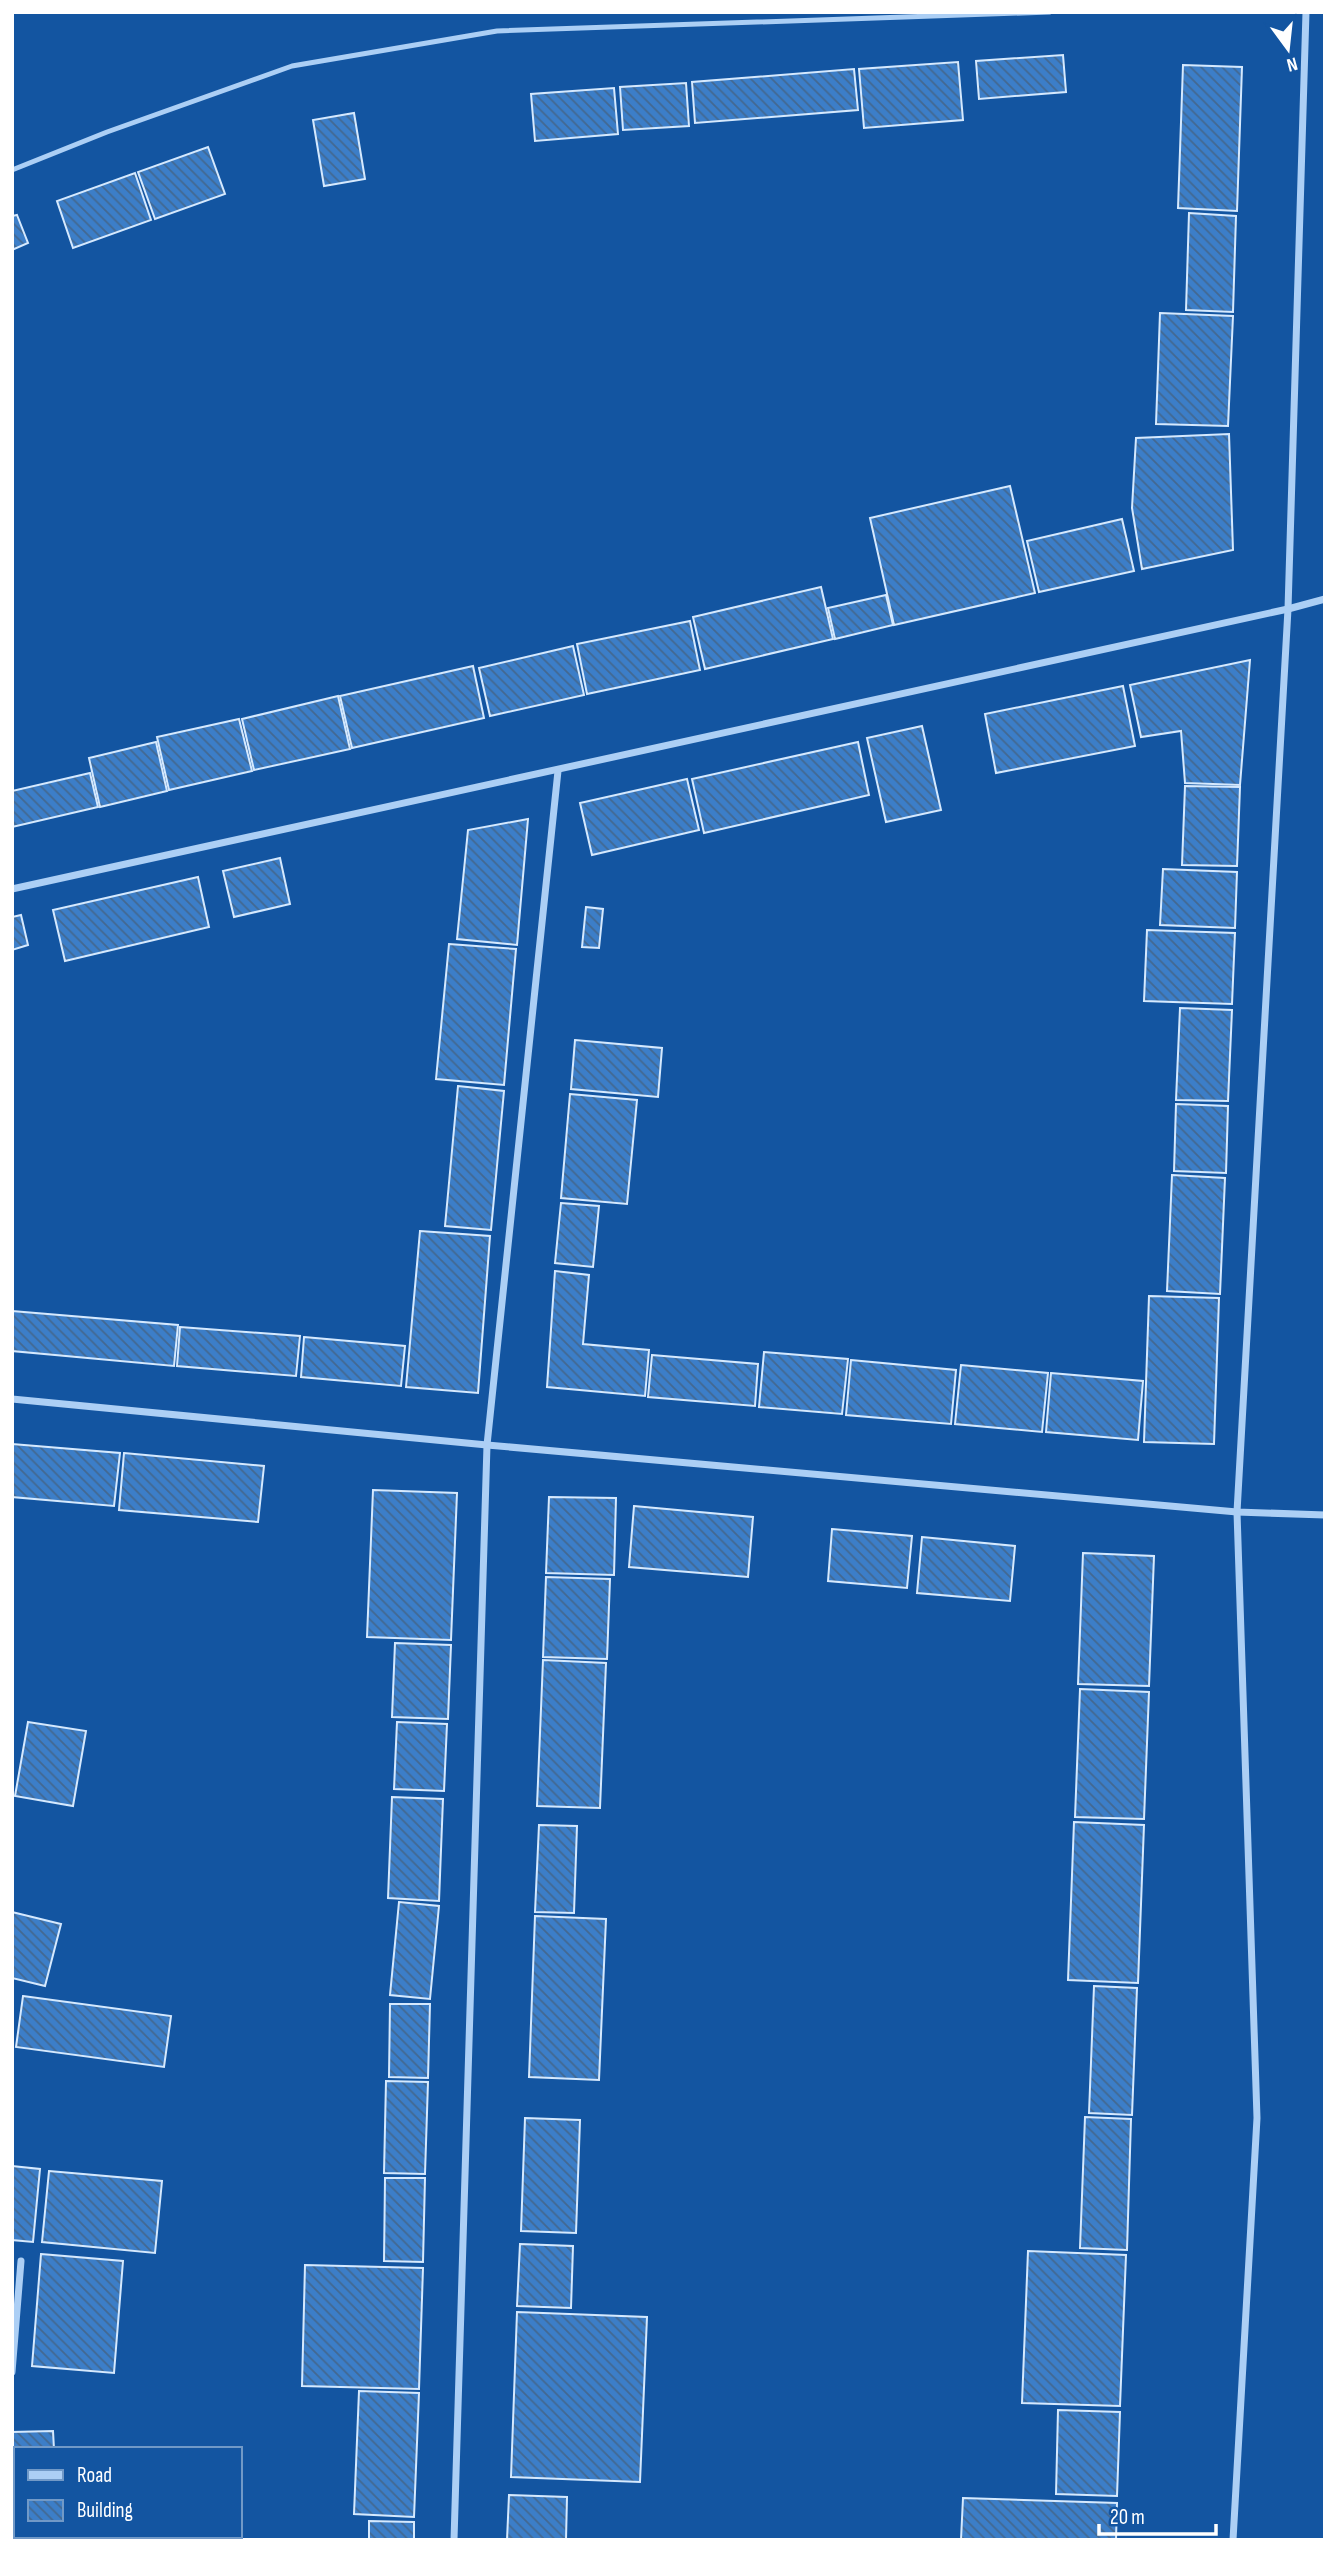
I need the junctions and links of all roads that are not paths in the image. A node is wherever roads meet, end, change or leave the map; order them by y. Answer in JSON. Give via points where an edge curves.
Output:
{"nodes":[{"id":1,"x":1050,"y":12,"type":"edge"},
{"id":2,"x":1306,"y":12,"type":"edge"},
{"id":3,"x":12,"y":170,"type":"edge"},
{"id":4,"x":1325,"y":599,"type":"edge"},
{"id":5,"x":1288,"y":609,"type":"junction"},
{"id":6,"x":558,"y":771,"type":"junction"},
{"id":7,"x":12,"y":889,"type":"edge"},
{"id":8,"x":12,"y":1399,"type":"edge"},
{"id":9,"x":487,"y":1445,"type":"junction"},
{"id":10,"x":1237,"y":1512,"type":"junction"},
{"id":11,"x":1325,"y":1515,"type":"edge"},
{"id":12,"x":22,"y":2261,"type":"dead end"},
{"id":13,"x":12,"y":2372,"type":"edge"},
{"id":14,"x":454,"y":2540,"type":"edge"},
{"id":15,"x":1233,"y":2540,"type":"edge"}],
"edges":[{"from":1,"to":3,"type":"lane","via":[[497,31],[292,66]]},
{"from":2,"to":5,"type":"street"},
{"from":4,"to":5,"type":"street"},
{"from":5,"to":6,"type":"street"},
{"from":5,"to":10,"type":"street"},
{"from":6,"to":7,"type":"street"},
{"from":6,"to":9,"type":"street"},
{"from":8,"to":9,"type":"street"},
{"from":9,"to":10,"type":"street"},
{"from":9,"to":14,"type":"street"},
{"from":10,"to":11,"type":"street"},
{"from":10,"to":15,"type":"street","via":[[1257,2118]]},
{"from":12,"to":13,"type":"street"}]}
